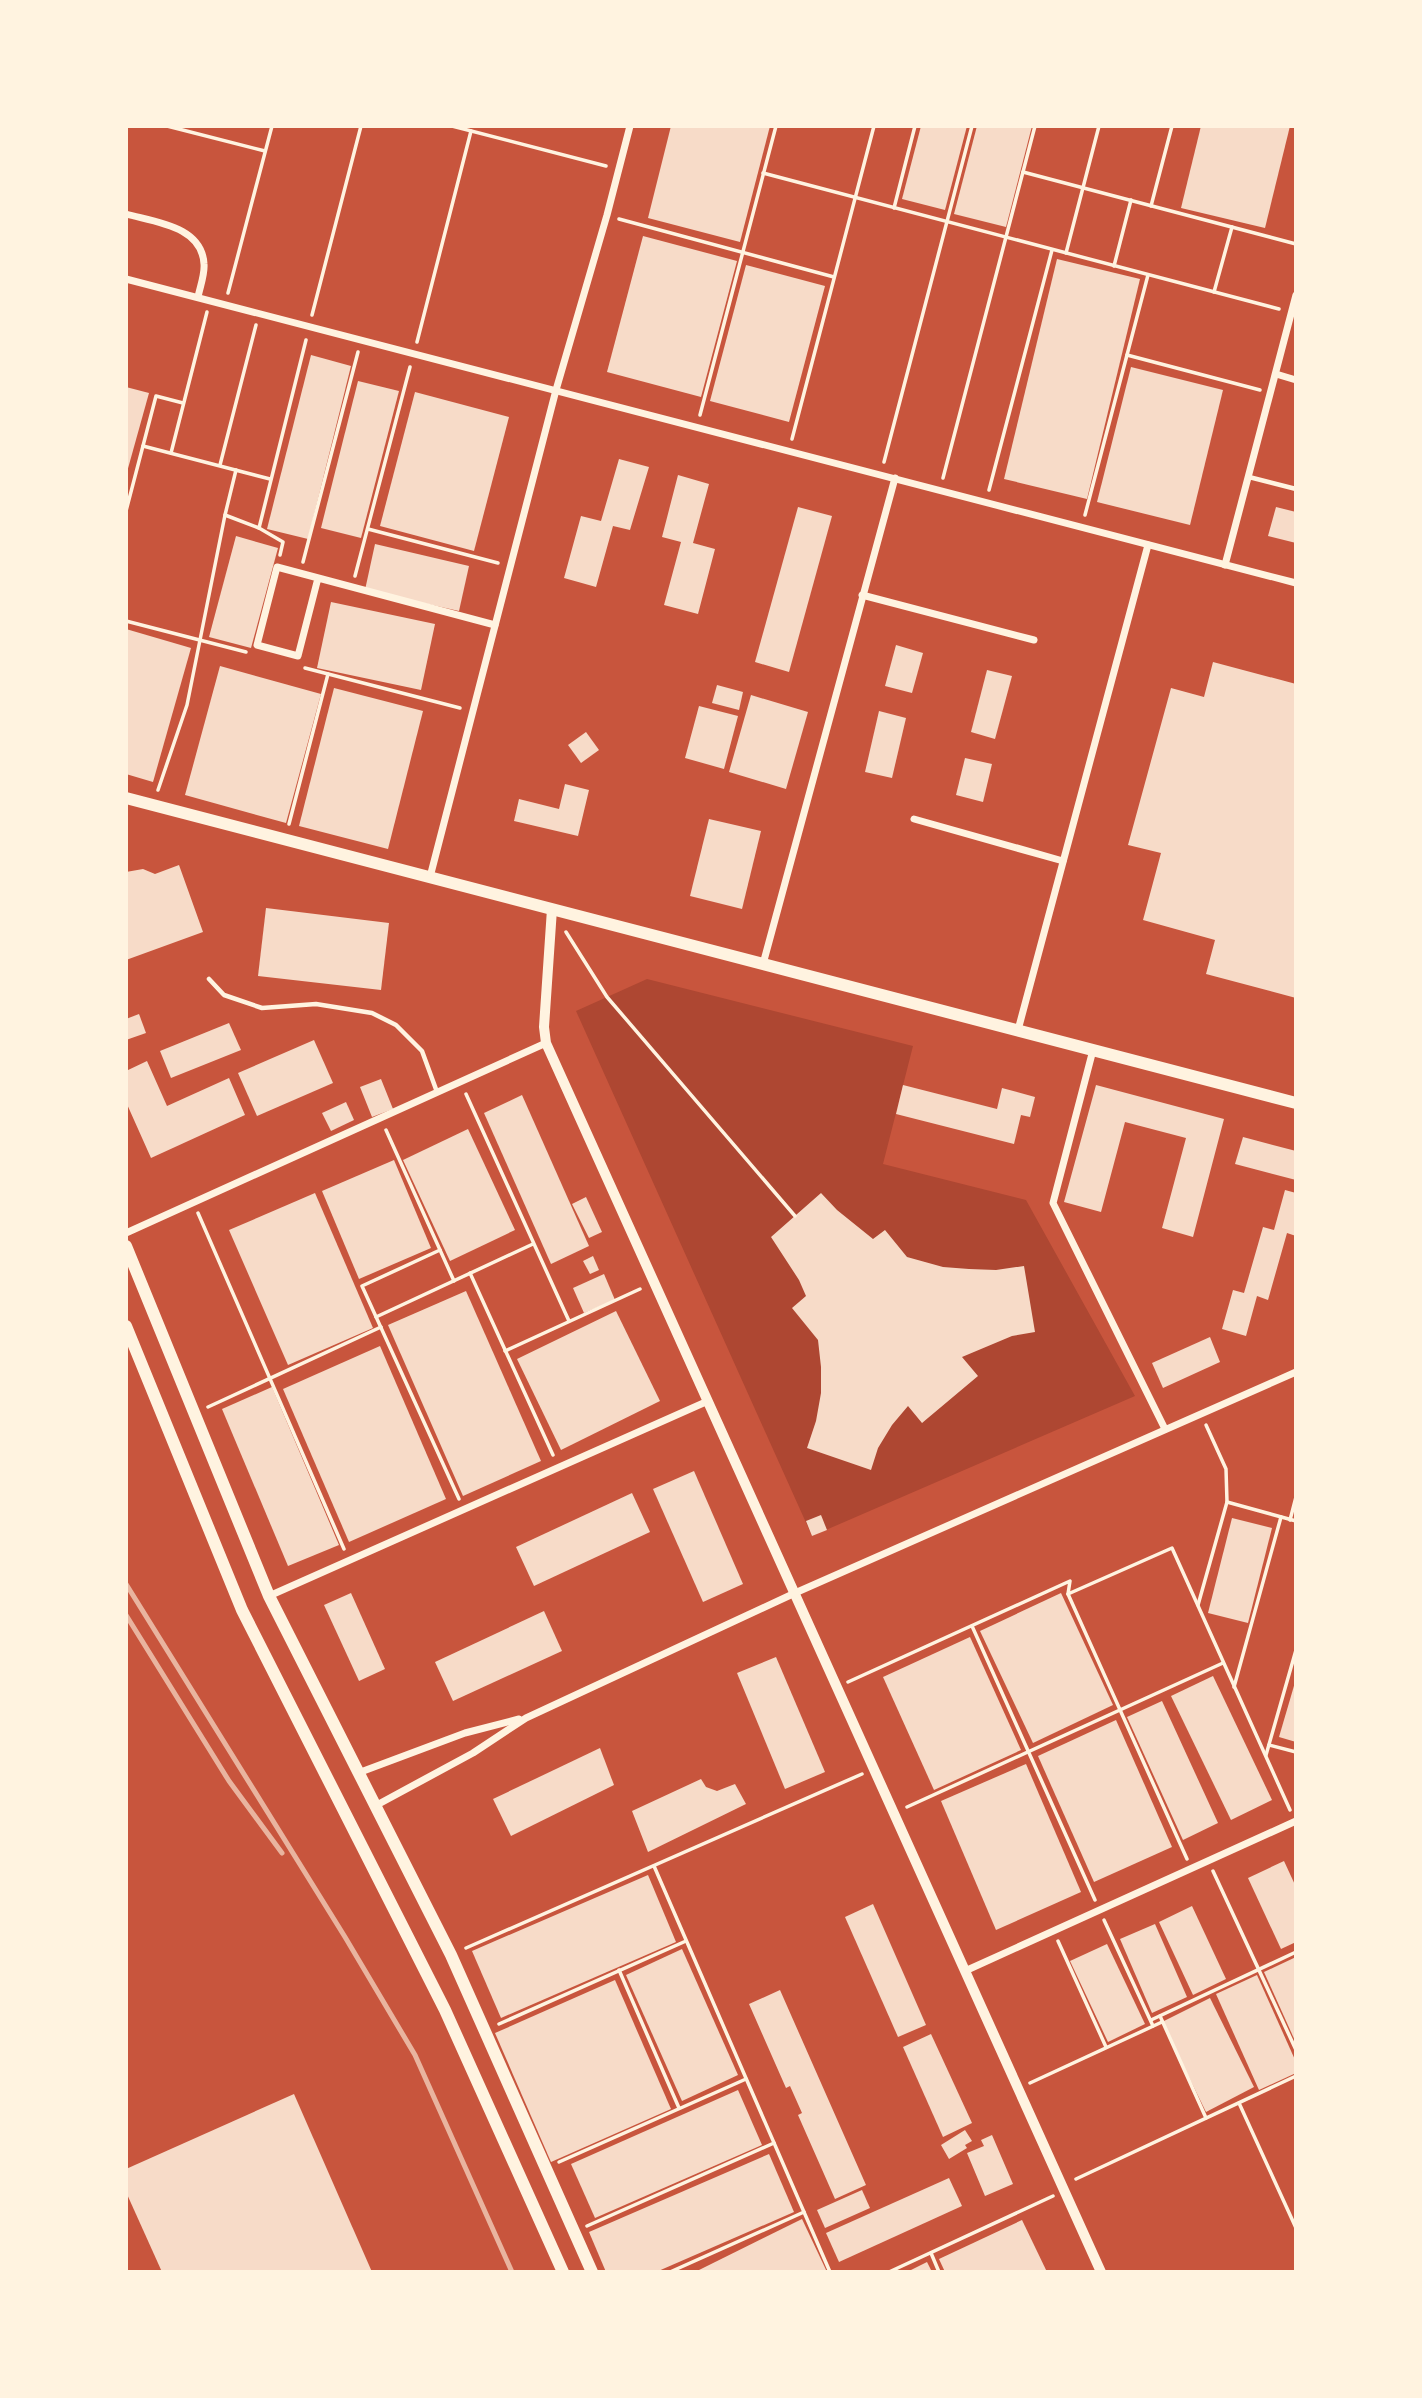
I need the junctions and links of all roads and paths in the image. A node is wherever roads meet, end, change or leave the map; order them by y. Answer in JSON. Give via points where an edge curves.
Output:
{"nodes":[{"id":1,"x":167,"y":126,"type":"edge"},
{"id":2,"x":272,"y":126,"type":"edge"},
{"id":3,"x":452,"y":126,"type":"edge"},
{"id":4,"x":630,"y":126,"type":"edge"},
{"id":5,"x":776,"y":126,"type":"edge"},
{"id":6,"x":874,"y":126,"type":"edge"},
{"id":7,"x":915,"y":126,"type":"edge"},
{"id":8,"x":972,"y":126,"type":"edge"},
{"id":9,"x":1035,"y":126,"type":"edge"},
{"id":10,"x":1099,"y":126,"type":"edge"},
{"id":11,"x":1172,"y":126,"type":"edge"},
{"id":12,"x":471,"y":131,"type":"junction"},
{"id":13,"x":265,"y":151,"type":"junction"},
{"id":14,"x":619,"y":169,"type":"junction"},
{"id":15,"x":1023,"y":172,"type":"junction"},
{"id":16,"x":763,"y":173,"type":"junction"},
{"id":17,"x":1083,"y":188,"type":"junction"},
{"id":18,"x":855,"y":197,"type":"junction"},
{"id":19,"x":1131,"y":200,"type":"junction"},
{"id":20,"x":1151,"y":206,"type":"junction"},
{"id":21,"x":894,"y":208,"type":"junction"},
{"id":22,"x":126,"y":214,"type":"edge"},
{"id":23,"x":607,"y":215,"type":"junction"},
{"id":24,"x":947,"y":221,"type":"junction"},
{"id":25,"x":1232,"y":227,"type":"junction"},
{"id":26,"x":1006,"y":237,"type":"junction"},
{"id":27,"x":1296,"y":244,"type":"edge"},
{"id":28,"x":1052,"y":249,"type":"junction"},
{"id":29,"x":743,"y":253,"type":"junction"},
{"id":30,"x":1066,"y":253,"type":"junction"},
{"id":31,"x":1114,"y":266,"type":"junction"},
{"id":32,"x":1148,"y":275,"type":"junction"},
{"id":33,"x":834,"y":277,"type":"junction"},
{"id":34,"x":126,"y":279,"type":"edge"},
{"id":35,"x":1214,"y":292,"type":"junction"},
{"id":36,"x":1296,"y":295,"type":"edge"},
{"id":37,"x":198,"y":297,"type":"junction"},
{"id":38,"x":210,"y":300,"type":"junction"},
{"id":39,"x":226,"y":304,"type":"junction"},
{"id":40,"x":259,"y":313,"type":"junction"},
{"id":41,"x":1291,"y":313,"type":"junction"},
{"id":42,"x":361,"y":339,"type":"junction"},
{"id":43,"x":414,"y":353,"type":"junction"},
{"id":44,"x":1127,"y":355,"type":"junction"},
{"id":45,"x":1276,"y":374,"type":"junction"},
{"id":46,"x":1296,"y":380,"type":"edge"},
{"id":47,"x":556,"y":390,"type":"junction"},
{"id":48,"x":1271,"y":393,"type":"junction"},
{"id":49,"x":183,"y":404,"type":"junction"},
{"id":50,"x":697,"y":427,"type":"junction"},
{"id":51,"x":143,"y":446,"type":"junction"},
{"id":52,"x":789,"y":451,"type":"junction"},
{"id":53,"x":170,"y":453,"type":"junction"},
{"id":54,"x":220,"y":466,"type":"junction"},
{"id":55,"x":236,"y":470,"type":"junction"},
{"id":56,"x":880,"y":475,"type":"junction"},
{"id":57,"x":1249,"y":477,"type":"junction"},
{"id":58,"x":895,"y":478,"type":"junction"},
{"id":59,"x":270,"y":479,"type":"dead end"},
{"id":60,"x":1296,"y":489,"type":"edge"},
{"id":61,"x":939,"y":490,"type":"junction"},
{"id":62,"x":986,"y":502,"type":"junction"},
{"id":63,"x":126,"y":512,"type":"edge"},
{"id":64,"x":225,"y":515,"type":"junction"},
{"id":65,"x":1082,"y":527,"type":"junction"},
{"id":66,"x":368,"y":529,"type":"junction"},
{"id":67,"x":1148,"y":545,"type":"junction"},
{"id":68,"x":1226,"y":565,"type":"junction"},
{"id":69,"x":510,"y":566,"type":"junction"},
{"id":70,"x":277,"y":567,"type":"junction"},
{"id":71,"x":300,"y":574,"type":"junction"},
{"id":72,"x":318,"y":578,"type":"junction"},
{"id":73,"x":1296,"y":583,"type":"edge"},
{"id":74,"x":352,"y":587,"type":"junction"},
{"id":75,"x":862,"y":595,"type":"junction"},
{"id":76,"x":126,"y":621,"type":"edge"},
{"id":77,"x":495,"y":625,"type":"junction"},
{"id":78,"x":200,"y":638,"type":"junction"},
{"id":79,"x":1034,"y":640,"type":"dead end"},
{"id":80,"x":257,"y":645,"type":"junction"},
{"id":81,"x":298,"y":656,"type":"junction"},
{"id":82,"x":328,"y":674,"type":"junction"},
{"id":83,"x":473,"y":712,"type":"junction"},
{"id":84,"x":126,"y":798,"type":"edge"},
{"id":85,"x":153,"y":806,"type":"junction"},
{"id":86,"x":914,"y":819,"type":"dead end"},
{"id":87,"x":285,"y":840,"type":"junction"},
{"id":88,"x":1063,"y":861,"type":"junction"},
{"id":89,"x":430,"y":877,"type":"junction"},
{"id":90,"x":552,"y":909,"type":"junction"},
{"id":91,"x":763,"y":964,"type":"junction"},
{"id":92,"x":209,"y":979,"type":"dead end"},
{"id":93,"x":1018,"y":1030,"type":"junction"},
{"id":94,"x":546,"y":1043,"type":"junction"},
{"id":95,"x":1093,"y":1050,"type":"junction"},
{"id":96,"x":460,"y":1082,"type":"junction"},
{"id":97,"x":437,"y":1093,"type":"junction"},
{"id":98,"x":1296,"y":1103,"type":"edge"},
{"id":99,"x":380,"y":1118,"type":"junction"},
{"id":100,"x":193,"y":1203,"type":"junction"},
{"id":101,"x":795,"y":1216,"type":"dead end"},
{"id":102,"x":126,"y":1233,"type":"edge"},
{"id":103,"x":534,"y":1244,"type":"junction"},
{"id":104,"x":126,"y":1246,"type":"edge"},
{"id":105,"x":440,"y":1250,"type":"junction"},
{"id":106,"x":470,"y":1273,"type":"junction"},
{"id":107,"x":454,"y":1281,"type":"junction"},
{"id":108,"x":654,"y":1282,"type":"junction"},
{"id":109,"x":376,"y":1317,"type":"junction"},
{"id":110,"x":569,"y":1321,"type":"junction"},
{"id":111,"x":126,"y":1326,"type":"edge"},
{"id":112,"x":381,"y":1327,"type":"junction"},
{"id":113,"x":505,"y":1351,"type":"junction"},
{"id":114,"x":1296,"y":1372,"type":"edge"},
{"id":115,"x":270,"y":1378,"type":"junction"},
{"id":116,"x":708,"y":1401,"type":"junction"},
{"id":117,"x":193,"y":1414,"type":"junction"},
{"id":118,"x":1201,"y":1414,"type":"junction"},
{"id":119,"x":1165,"y":1429,"type":"junction"},
{"id":120,"x":558,"y":1467,"type":"junction"},
{"id":121,"x":1296,"y":1497,"type":"edge"},
{"id":122,"x":1227,"y":1502,"type":"junction"},
{"id":123,"x":464,"y":1509,"type":"junction"},
{"id":124,"x":1282,"y":1517,"type":"junction"},
{"id":125,"x":1290,"y":1520,"type":"junction"},
{"id":126,"x":1296,"y":1521,"type":"edge"},
{"id":127,"x":349,"y":1560,"type":"junction"},
{"id":128,"x":795,"y":1593,"type":"junction"},
{"id":129,"x":1068,"y":1594,"type":"junction"},
{"id":130,"x":269,"y":1596,"type":"junction"},
{"id":131,"x":1198,"y":1607,"type":"junction"},
{"id":132,"x":972,"y":1626,"type":"junction"},
{"id":133,"x":1296,"y":1650,"type":"edge"},
{"id":134,"x":1223,"y":1663,"type":"junction"},
{"id":135,"x":1234,"y":1687,"type":"junction"},
{"id":136,"x":837,"y":1688,"type":"junction"},
{"id":137,"x":1119,"y":1709,"type":"junction"},
{"id":138,"x":526,"y":1718,"type":"junction"},
{"id":139,"x":1269,"y":1745,"type":"junction"},
{"id":140,"x":1029,"y":1752,"type":"junction"},
{"id":141,"x":1296,"y":1752,"type":"edge"},
{"id":142,"x":1266,"y":1756,"type":"junction"},
{"id":143,"x":874,"y":1769,"type":"junction"},
{"id":144,"x":358,"y":1773,"type":"junction"},
{"id":145,"x":375,"y":1806,"type":"junction"},
{"id":146,"x":894,"y":1813,"type":"junction"},
{"id":147,"x":1295,"y":1821,"type":"edge"},
{"id":148,"x":1208,"y":1860,"type":"junction"},
{"id":149,"x":654,"y":1866,"type":"junction"},
{"id":150,"x":1191,"y":1867,"type":"junction"},
{"id":151,"x":1099,"y":1910,"type":"junction"},
{"id":152,"x":1053,"y":1931,"type":"junction"},
{"id":153,"x":686,"y":1941,"type":"junction"},
{"id":154,"x":1296,"y":1952,"type":"edge"},
{"id":155,"x":451,"y":1955,"type":"junction"},
{"id":156,"x":1259,"y":1969,"type":"junction"},
{"id":157,"x":619,"y":1970,"type":"junction"},
{"id":158,"x":965,"y":1971,"type":"junction"},
{"id":159,"x":1160,"y":2016,"type":"junction"},
{"id":160,"x":1151,"y":2020,"type":"junction"},
{"id":161,"x":1162,"y":2022,"type":"junction"},
{"id":162,"x":1153,"y":2026,"type":"junction"},
{"id":163,"x":486,"y":2030,"type":"junction"},
{"id":164,"x":1106,"y":2048,"type":"junction"},
{"id":165,"x":1296,"y":2050,"type":"edge"},
{"id":166,"x":1296,"y":2076,"type":"edge"},
{"id":167,"x":746,"y":2079,"type":"junction"},
{"id":168,"x":1018,"y":2088,"type":"junction"},
{"id":169,"x":1239,"y":2103,"type":"junction"},
{"id":170,"x":679,"y":2108,"type":"junction"},
{"id":171,"x":1206,"y":2118,"type":"junction"},
{"id":172,"x":774,"y":2143,"type":"junction"},
{"id":173,"x":547,"y":2168,"type":"junction"},
{"id":174,"x":1063,"y":2188,"type":"junction"},
{"id":175,"x":804,"y":2212,"type":"junction"},
{"id":176,"x":1296,"y":2228,"type":"edge"},
{"id":177,"x":575,"y":2232,"type":"junction"},
{"id":178,"x":931,"y":2253,"type":"junction"},
{"id":179,"x":563,"y":2272,"type":"edge"},
{"id":180,"x":592,"y":2272,"type":"edge"},
{"id":181,"x":670,"y":2272,"type":"edge"},
{"id":182,"x":830,"y":2272,"type":"edge"},
{"id":183,"x":889,"y":2272,"type":"edge"},
{"id":184,"x":940,"y":2272,"type":"edge"},
{"id":185,"x":1101,"y":2272,"type":"edge"}],
"edges":[{"from":1,"to":13,"type":"path"},
{"from":2,"to":13,"type":"path"},
{"from":3,"to":12,"type":"path"},
{"from":4,"to":14,"type":"street"},
{"from":5,"to":16,"type":"path"},
{"from":6,"to":18,"type":"path"},
{"from":7,"to":21,"type":"path"},
{"from":8,"to":24,"type":"path"},
{"from":9,"to":15,"type":"path"},
{"from":10,"to":17,"type":"path"},
{"from":11,"to":20,"type":"path"},
{"from":12,"to":14,"type":"path"},
{"from":12,"to":43,"type":"path"},
{"from":13,"to":39,"type":"path"},
{"from":14,"to":23,"type":"street"},
{"from":15,"to":17,"type":"path"},
{"from":15,"to":26,"type":"path"},
{"from":16,"to":18,"type":"path"},
{"from":16,"to":29,"type":"path"},
{"from":17,"to":19,"type":"path"},
{"from":17,"to":30,"type":"path"},
{"from":18,"to":21,"type":"path"},
{"from":18,"to":33,"type":"path"},
{"from":19,"to":20,"type":"path"},
{"from":19,"to":31,"type":"path"},
{"from":20,"to":25,"type":"path"},
{"from":21,"to":24,"type":"path"},
{"from":22,"to":37,"type":"street","via":[[182,230],[195,239],[204,265]]},
{"from":23,"to":29,"type":"path"},
{"from":23,"to":47,"type":"street"},
{"from":24,"to":26,"type":"path"},
{"from":24,"to":56,"type":"path"},
{"from":25,"to":27,"type":"path"},
{"from":25,"to":35,"type":"path"},
{"from":26,"to":28,"type":"path"},
{"from":26,"to":61,"type":"path"},
{"from":28,"to":30,"type":"path"},
{"from":28,"to":62,"type":"path"},
{"from":29,"to":33,"type":"path"},
{"from":29,"to":50,"type":"path"},
{"from":30,"to":31,"type":"path"},
{"from":31,"to":32,"type":"path"},
{"from":32,"to":35,"type":"path"},
{"from":32,"to":44,"type":"path"},
{"from":33,"to":52,"type":"path"},
{"from":34,"to":37,"type":"street"},
{"from":35,"to":41,"type":"path"},
{"from":36,"to":41,"type":"street"},
{"from":37,"to":38,"type":"street"},
{"from":38,"to":39,"type":"street"},
{"from":38,"to":49,"type":"path"},
{"from":39,"to":40,"type":"street"},
{"from":40,"to":42,"type":"street"},
{"from":40,"to":54,"type":"path"},
{"from":41,"to":45,"type":"street"},
{"from":42,"to":43,"type":"street"},
{"from":42,"to":71,"type":"path"},
{"from":43,"to":47,"type":"street"},
{"from":43,"to":66,"type":"path"},
{"from":44,"to":48,"type":"path"},
{"from":44,"to":65,"type":"path"},
{"from":45,"to":46,"type":"street"},
{"from":45,"to":48,"type":"street"},
{"from":47,"to":50,"type":"street"},
{"from":47,"to":69,"type":"street"},
{"from":48,"to":57,"type":"street"},
{"from":49,"to":51,"type":"path","via":[[156,396]]},
{"from":49,"to":53,"type":"path"},
{"from":50,"to":52,"type":"street"},
{"from":51,"to":53,"type":"path"},
{"from":51,"to":63,"type":"path"},
{"from":52,"to":56,"type":"street"},
{"from":53,"to":54,"type":"path"},
{"from":54,"to":55,"type":"path"},
{"from":55,"to":59,"type":"path"},
{"from":55,"to":64,"type":"path"},
{"from":56,"to":58,"type":"street"},
{"from":57,"to":60,"type":"lane"},
{"from":57,"to":68,"type":"street"},
{"from":58,"to":61,"type":"street"},
{"from":58,"to":75,"type":"street"},
{"from":61,"to":62,"type":"street"},
{"from":62,"to":65,"type":"street"},
{"from":64,"to":70,"type":"path","via":[[283,541]]},
{"from":64,"to":78,"type":"path"},
{"from":65,"to":67,"type":"street"},
{"from":66,"to":69,"type":"path"},
{"from":66,"to":74,"type":"path"},
{"from":67,"to":68,"type":"street"},
{"from":67,"to":88,"type":"street"},
{"from":68,"to":73,"type":"street"},
{"from":69,"to":77,"type":"street"},
{"from":70,"to":71,"type":"street"},
{"from":70,"to":80,"type":"street"},
{"from":71,"to":72,"type":"street"},
{"from":72,"to":74,"type":"street"},
{"from":72,"to":81,"type":"street"},
{"from":74,"to":77,"type":"street"},
{"from":75,"to":79,"type":"street"},
{"from":75,"to":91,"type":"street"},
{"from":76,"to":78,"type":"path"},
{"from":77,"to":83,"type":"street"},
{"from":78,"to":80,"type":"path","via":[[254,654]]},
{"from":78,"to":85,"type":"path","via":[[187,705]]},
{"from":80,"to":81,"type":"street"},
{"from":81,"to":82,"type":"path","via":[[295,665]]},
{"from":82,"to":83,"type":"path"},
{"from":82,"to":87,"type":"path"},
{"from":83,"to":89,"type":"street"},
{"from":84,"to":85,"type":"main road"},
{"from":85,"to":87,"type":"main road"},
{"from":86,"to":88,"type":"street"},
{"from":87,"to":89,"type":"main road"},
{"from":88,"to":93,"type":"street"},
{"from":89,"to":90,"type":"main road"},
{"from":90,"to":91,"type":"main road"},
{"from":90,"to":94,"type":"street"},
{"from":90,"to":101,"type":"path","via":[[607,997]]},
{"from":91,"to":93,"type":"main road"},
{"from":92,"to":97,"type":"lane","via":[[224,995],[262,1009],[316,1004],[372,1013],[396,1025],[422,1051]]},
{"from":93,"to":95,"type":"main road"},
{"from":94,"to":96,"type":"street"},
{"from":94,"to":108,"type":"street"},
{"from":95,"to":98,"type":"main road"},
{"from":95,"to":119,"type":"street","via":[[1053,1203]]},
{"from":96,"to":97,"type":"street"},
{"from":96,"to":103,"type":"path"},
{"from":97,"to":99,"type":"street"},
{"from":99,"to":100,"type":"street"},
{"from":99,"to":105,"type":"path"},
{"from":100,"to":102,"type":"street"},
{"from":100,"to":115,"type":"path"},
{"from":103,"to":106,"type":"path"},
{"from":103,"to":110,"type":"path"},
{"from":104,"to":117,"type":"main road"},
{"from":105,"to":107,"type":"path"},
{"from":105,"to":109,"type":"path","via":[[362,1286]]},
{"from":106,"to":107,"type":"path"},
{"from":106,"to":113,"type":"path"},
{"from":107,"to":109,"type":"path"},
{"from":108,"to":110,"type":"path"},
{"from":108,"to":116,"type":"street"},
{"from":109,"to":112,"type":"path"},
{"from":110,"to":113,"type":"path"},
{"from":111,"to":179,"type":"main road","via":[[242,1610],[444,2010]]},
{"from":112,"to":115,"type":"path"},
{"from":112,"to":123,"type":"path"},
{"from":113,"to":120,"type":"path"},
{"from":114,"to":118,"type":"street"},
{"from":115,"to":117,"type":"path"},
{"from":115,"to":127,"type":"path"},
{"from":116,"to":120,"type":"street"},
{"from":116,"to":128,"type":"street"},
{"from":117,"to":130,"type":"main road"},
{"from":118,"to":119,"type":"street"},
{"from":118,"to":122,"type":"path","via":[[1227,1469]]},
{"from":119,"to":128,"type":"street"},
{"from":120,"to":123,"type":"street"},
{"from":121,"to":125,"type":"path"},
{"from":122,"to":124,"type":"path"},
{"from":122,"to":131,"type":"path"},
{"from":123,"to":127,"type":"street"},
{"from":124,"to":125,"type":"path"},
{"from":124,"to":135,"type":"path"},
{"from":125,"to":126,"type":"path"},
{"from":127,"to":130,"type":"street"},
{"from":128,"to":136,"type":"street"},
{"from":128,"to":138,"type":"street"},
{"from":129,"to":131,"type":"path","via":[[1172,1548]]},
{"from":129,"to":132,"type":"path","via":[[1070,1581]]},
{"from":129,"to":137,"type":"path"},
{"from":130,"to":144,"type":"main road"},
{"from":131,"to":134,"type":"path"},
{"from":132,"to":136,"type":"path"},
{"from":132,"to":140,"type":"path"},
{"from":133,"to":139,"type":"path"},
{"from":134,"to":135,"type":"path"},
{"from":134,"to":137,"type":"path"},
{"from":135,"to":142,"type":"path"},
{"from":136,"to":143,"type":"street"},
{"from":137,"to":140,"type":"path"},
{"from":137,"to":150,"type":"path"},
{"from":138,"to":144,"type":"street","via":[[465,1733]]},
{"from":138,"to":145,"type":"street","via":[[473,1753]]},
{"from":139,"to":141,"type":"path"},
{"from":139,"to":142,"type":"path"},
{"from":140,"to":146,"type":"path"},
{"from":140,"to":151,"type":"path"},
{"from":142,"to":147,"type":"path"},
{"from":143,"to":146,"type":"street"},
{"from":143,"to":149,"type":"path"},
{"from":144,"to":145,"type":"main road"},
{"from":145,"to":155,"type":"main road"},
{"from":146,"to":158,"type":"street"},
{"from":147,"to":148,"type":"street"},
{"from":148,"to":150,"type":"street"},
{"from":148,"to":156,"type":"path"},
{"from":149,"to":153,"type":"path"},
{"from":149,"to":155,"type":"path"},
{"from":150,"to":151,"type":"street"},
{"from":151,"to":152,"type":"street"},
{"from":151,"to":160,"type":"path"},
{"from":152,"to":158,"type":"street"},
{"from":152,"to":164,"type":"path"},
{"from":153,"to":157,"type":"path"},
{"from":153,"to":167,"type":"path"},
{"from":154,"to":156,"type":"path"},
{"from":155,"to":163,"type":"main road"},
{"from":156,"to":159,"type":"path"},
{"from":156,"to":165,"type":"path"},
{"from":157,"to":163,"type":"path"},
{"from":157,"to":170,"type":"path"},
{"from":158,"to":168,"type":"street"},
{"from":159,"to":160,"type":"path"},
{"from":159,"to":161,"type":"path"},
{"from":160,"to":162,"type":"path"},
{"from":161,"to":162,"type":"path"},
{"from":161,"to":171,"type":"path"},
{"from":162,"to":164,"type":"path"},
{"from":163,"to":173,"type":"main road"},
{"from":164,"to":168,"type":"path"},
{"from":166,"to":169,"type":"path"},
{"from":167,"to":170,"type":"path"},
{"from":167,"to":172,"type":"path"},
{"from":168,"to":174,"type":"street"},
{"from":169,"to":171,"type":"path"},
{"from":169,"to":176,"type":"path"},
{"from":170,"to":173,"type":"path"},
{"from":171,"to":174,"type":"path"},
{"from":172,"to":175,"type":"path"},
{"from":172,"to":177,"type":"path"},
{"from":173,"to":177,"type":"main road"},
{"from":174,"to":178,"type":"path"},
{"from":174,"to":185,"type":"street"},
{"from":175,"to":181,"type":"path"},
{"from":175,"to":182,"type":"path"},
{"from":177,"to":180,"type":"main road"},
{"from":178,"to":183,"type":"path"},
{"from":178,"to":184,"type":"path"}]}
